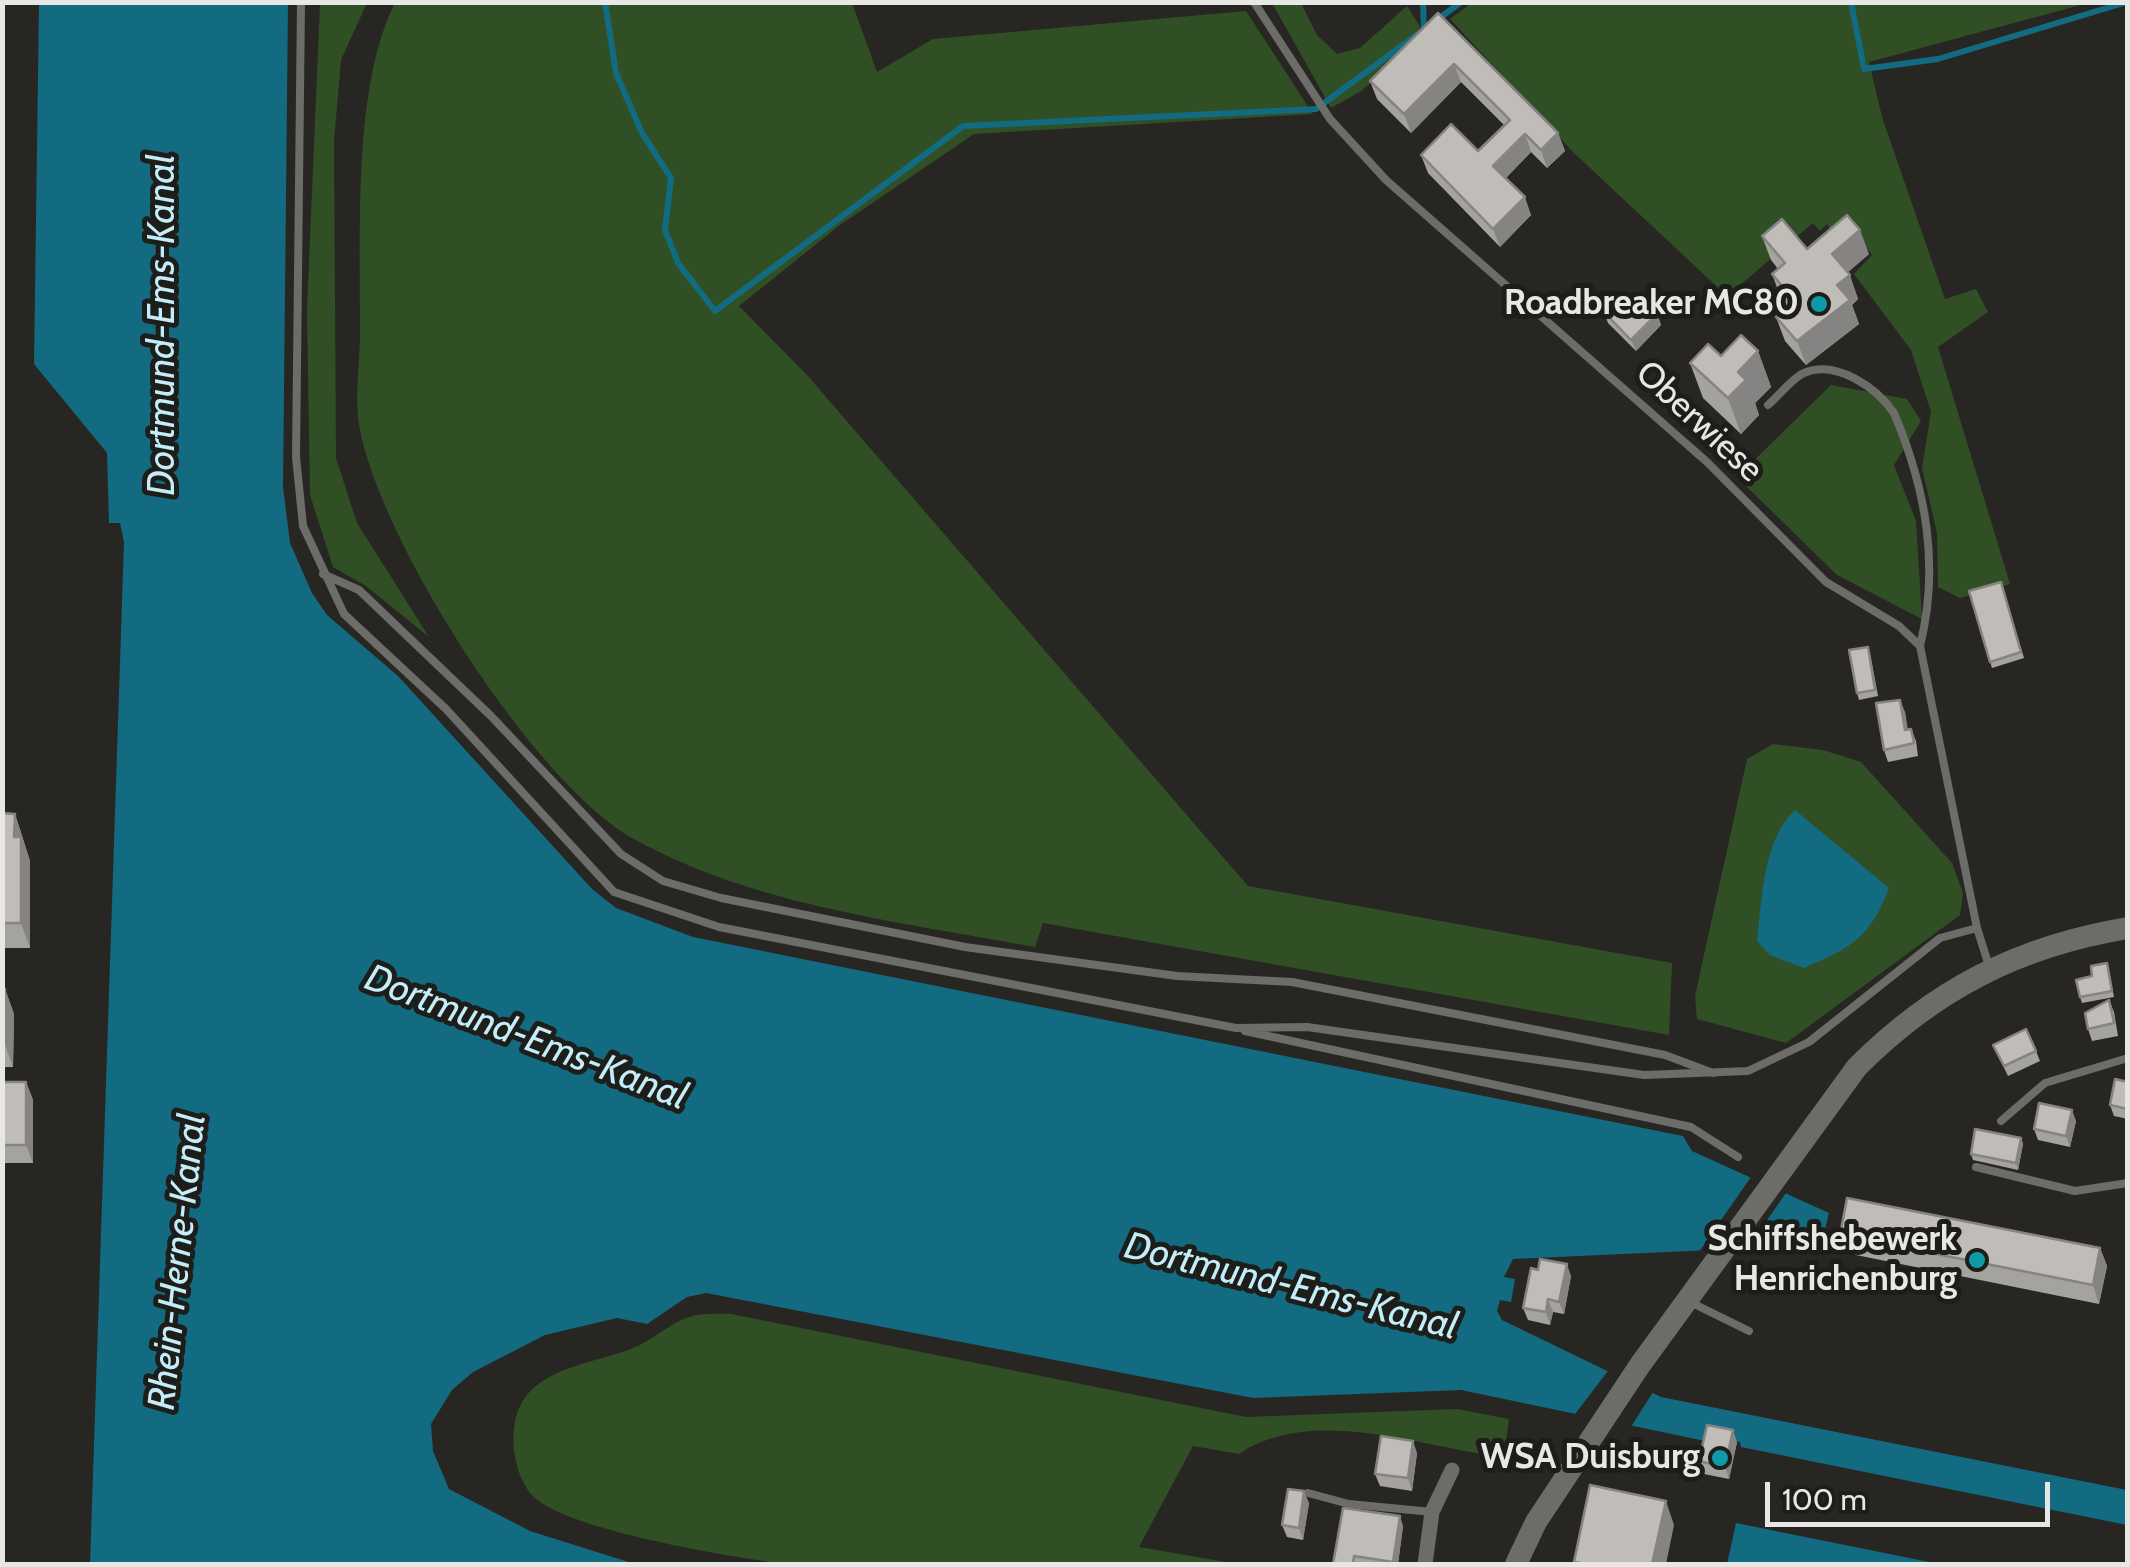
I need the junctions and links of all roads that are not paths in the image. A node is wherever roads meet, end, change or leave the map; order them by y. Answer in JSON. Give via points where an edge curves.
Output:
{"nodes":[{"id":1,"x":301,"y":2,"type":"edge"},
{"id":2,"x":1254,"y":2,"type":"edge"},
{"id":3,"x":1768,"y":406,"type":"dead end"},
{"id":4,"x":322,"y":574,"type":"junction"},
{"id":5,"x":1920,"y":646,"type":"junction"},
{"id":6,"x":1977,"y":928,"type":"junction"},
{"id":7,"x":2128,"y":928,"type":"edge"},
{"id":8,"x":1989,"y":967,"type":"junction"},
{"id":9,"x":1236,"y":1028,"type":"junction"},
{"id":10,"x":2128,"y":1058,"type":"edge"},
{"id":11,"x":1717,"y":1074,"type":"junction"},
{"id":12,"x":2001,"y":1121,"type":"dead end"},
{"id":13,"x":1738,"y":1157,"type":"dead end"},
{"id":14,"x":1976,"y":1167,"type":"dead end"},
{"id":15,"x":2128,"y":1182,"type":"edge"},
{"id":16,"x":1688,"y":1301,"type":"junction"},
{"id":17,"x":1749,"y":1331,"type":"dead end"},
{"id":18,"x":1452,"y":1470,"type":"dead end"},
{"id":19,"x":1308,"y":1493,"type":"edge"},
{"id":20,"x":1432,"y":1512,"type":"junction"},
{"id":21,"x":1424,"y":1564,"type":"edge"},
{"id":22,"x":1516,"y":1564,"type":"edge"}],
"edges":[{"from":1,"to":4,"type":"lane","via":[[296,457],[304,526]]},
{"from":2,"to":5,"type":"lane","name":"Oberwiese","via":[[1330,119],[1386,180],[1707,462],[1826,582]]},
{"from":3,"to":5,"type":"lane","name":"Oberwiese","via":[[1804,373],[1836,369],[1883,397],[1894,413],[1929,526],[1930,605]]},
{"from":4,"to":9,"type":"lane","via":[[344,614],[446,709],[614,892],[719,927]]},
{"from":4,"to":11,"type":"lane","via":[[359,590],[620,854],[662,881],[965,947],[1178,976],[1292,982],[1665,1055]]},
{"from":5,"to":6,"type":"lane","name":"Oberwiese"},
{"from":6,"to":8,"type":"lane","name":"Oberwiese"},
{"from":6,"to":11,"type":"lane","via":[[1940,938],[1776,1062]]},
{"from":7,"to":8,"type":"main road","via":[[2034,948]]},
{"from":8,"to":16,"type":"main road","via":[[1890,1034],[1848,1079]]},
{"from":9,"to":11,"type":"lane","via":[[1307,1028],[1644,1075]]},
{"from":9,"to":13,"type":"lane","via":[[1690,1127]]},
{"from":10,"to":12,"type":"lane","via":[[2045,1083]]},
{"from":14,"to":15,"type":"lane","via":[[2075,1191]]},
{"from":16,"to":17,"type":"lane"},
{"from":16,"to":22,"type":"main road","via":[[1592,1436]]},
{"from":18,"to":20,"type":"street"},
{"from":19,"to":20,"type":"lane"},
{"from":20,"to":21,"type":"street"}]}
